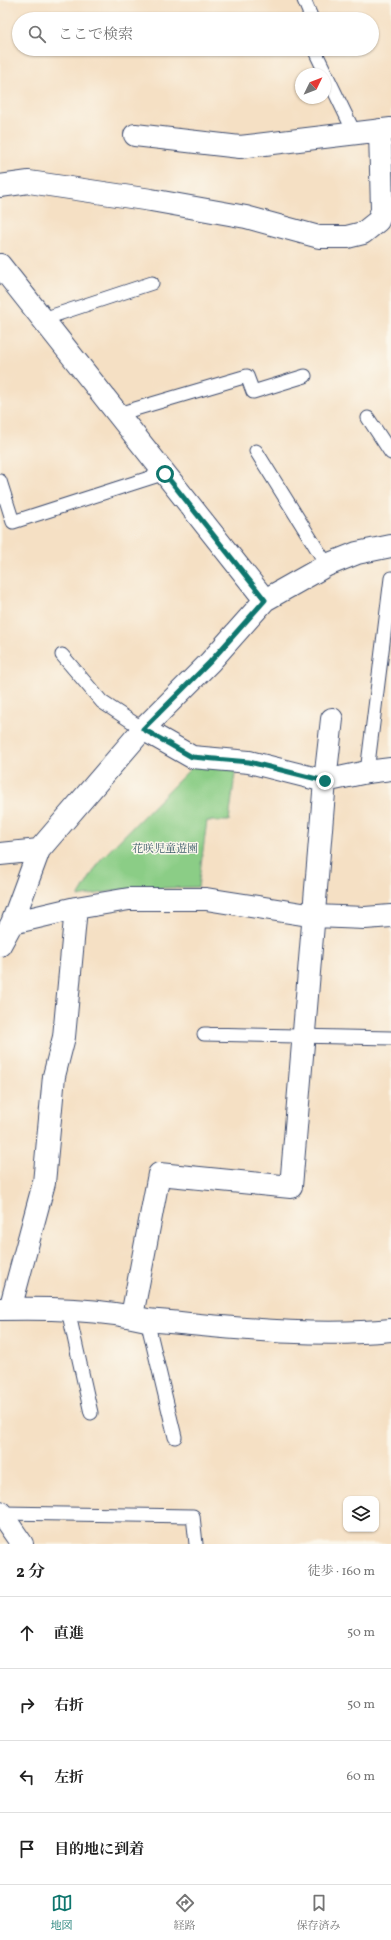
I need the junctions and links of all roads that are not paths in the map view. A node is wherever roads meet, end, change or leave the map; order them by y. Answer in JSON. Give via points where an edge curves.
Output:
{"nodes":[{"id":1,"x":304,"y":0,"type":"edge"},
{"id":2,"x":309,"y":12,"type":"edge"},
{"id":3,"x":317,"y":56,"type":"edge"},
{"id":4,"x":385,"y":129,"type":"edge"},
{"id":5,"x":354,"y":132,"type":"junction"},
{"id":6,"x":135,"y":134,"type":"dead end"},
{"id":7,"x":0,"y":186,"type":"edge"},
{"id":8,"x":0,"y":265,"type":"edge"},
{"id":9,"x":152,"y":283,"type":"dead end"},
{"id":10,"x":43,"y":319,"type":"junction"},
{"id":11,"x":305,"y":376,"type":"dead end"},
{"id":12,"x":118,"y":414,"type":"junction"},
{"id":13,"x":368,"y":418,"type":"dead end"},
{"id":14,"x":256,"y":450,"type":"dead end"},
{"id":15,"x":391,"y":453,"type":"edge"},
{"id":16,"x":165,"y":474,"type":"junction"},
{"id":17,"x":0,"y":481,"type":"edge"},
{"id":18,"x":391,"y":546,"type":"edge"},
{"id":19,"x":327,"y":565,"type":"junction"},
{"id":20,"x":391,"y":578,"type":"edge"},
{"id":21,"x":265,"y":600,"type":"junction"},
{"id":22,"x":62,"y":655,"type":"dead end"},
{"id":23,"x":332,"y":718,"type":"dead end"},
{"id":24,"x":143,"y":729,"type":"junction"},
{"id":25,"x":391,"y":769,"type":"edge"},
{"id":26,"x":367,"y":772,"type":"junction"},
{"id":27,"x":325,"y":781,"type":"junction"},
{"id":28,"x":39,"y":850,"type":"junction"},
{"id":29,"x":0,"y":854,"type":"edge"},
{"id":30,"x":76,"y":908,"type":"junction"},
{"id":31,"x":315,"y":916,"type":"junction"},
{"id":32,"x":391,"y":916,"type":"edge"},
{"id":33,"x":12,"y":923,"type":"junction"},
{"id":34,"x":0,"y":945,"type":"edge"},
{"id":35,"x":208,"y":1034,"type":"dead end"},
{"id":36,"x":303,"y":1037,"type":"junction"},
{"id":37,"x":391,"y":1038,"type":"edge"},
{"id":38,"x":5,"y":1309,"type":"edge"},
{"id":39,"x":68,"y":1310,"type":"junction"},
{"id":40,"x":140,"y":1318,"type":"junction"},
{"id":41,"x":391,"y":1330,"type":"edge"},
{"id":42,"x":91,"y":1413,"type":"dead end"},
{"id":43,"x":175,"y":1437,"type":"dead end"},
{"id":44,"x":0,"y":1512,"type":"edge"},
{"id":45,"x":22,"y":1544,"type":"edge"},
{"id":46,"x":196,"y":1544,"type":"edge"}],
"edges":[{"from":1,"to":2,"type":"lane"},
{"from":3,"to":5,"type":"lane"},
{"from":4,"to":5,"type":"street"},
{"from":4,"to":7,"type":"street","via":[[382,210],[378,221],[371,228],[347,238],[319,237],[246,217],[150,200],[29,182]]},
{"from":5,"to":6,"type":"street","via":[[240,147]]},
{"from":8,"to":10,"type":"street"},
{"from":9,"to":10,"type":"lane"},
{"from":10,"to":12,"type":"street"},
{"from":11,"to":12,"type":"lane","via":[[253,392],[247,376]]},
{"from":12,"to":16,"type":"street"},
{"from":13,"to":15,"type":"lane"},
{"from":14,"to":19,"type":"lane"},
{"from":16,"to":17,"type":"lane","via":[[13,522]]},
{"from":16,"to":21,"type":"street"},
{"from":18,"to":19,"type":"street","via":[[357,553]]},
{"from":19,"to":21,"type":"street"},
{"from":20,"to":26,"type":"lane"},
{"from":21,"to":24,"type":"street","via":[[210,662]]},
{"from":22,"to":24,"type":"lane","via":[[102,702]]},
{"from":23,"to":27,"type":"street"},
{"from":24,"to":27,"type":"street","via":[[192,757],[249,762]]},
{"from":24,"to":28,"type":"street"},
{"from":25,"to":26,"type":"street"},
{"from":26,"to":27,"type":"street"},
{"from":27,"to":31,"type":"street"},
{"from":28,"to":29,"type":"street"},
{"from":28,"to":33,"type":"street"},
{"from":30,"to":31,"type":"street","via":[[129,899],[206,899]]},
{"from":30,"to":33,"type":"street"},
{"from":30,"to":38,"type":"street","via":[[64,1037],[54,1076],[44,1183]]},
{"from":31,"to":32,"type":"street"},
{"from":31,"to":36,"type":"street"},
{"from":33,"to":34,"type":"street"},
{"from":35,"to":36,"type":"lane","via":[[204,1034]]},
{"from":36,"to":37,"type":"lane"},
{"from":36,"to":40,"type":"street","via":[[291,1187],[159,1174]]},
{"from":38,"to":39,"type":"street"},
{"from":39,"to":40,"type":"street"},
{"from":39,"to":42,"type":"lane"},
{"from":40,"to":41,"type":"street","via":[[269,1331],[352,1334]]},
{"from":40,"to":43,"type":"lane"},
{"from":44,"to":45,"type":"street"},
{"from":44,"to":46,"type":"lane","via":[[193,1516]]}]}
